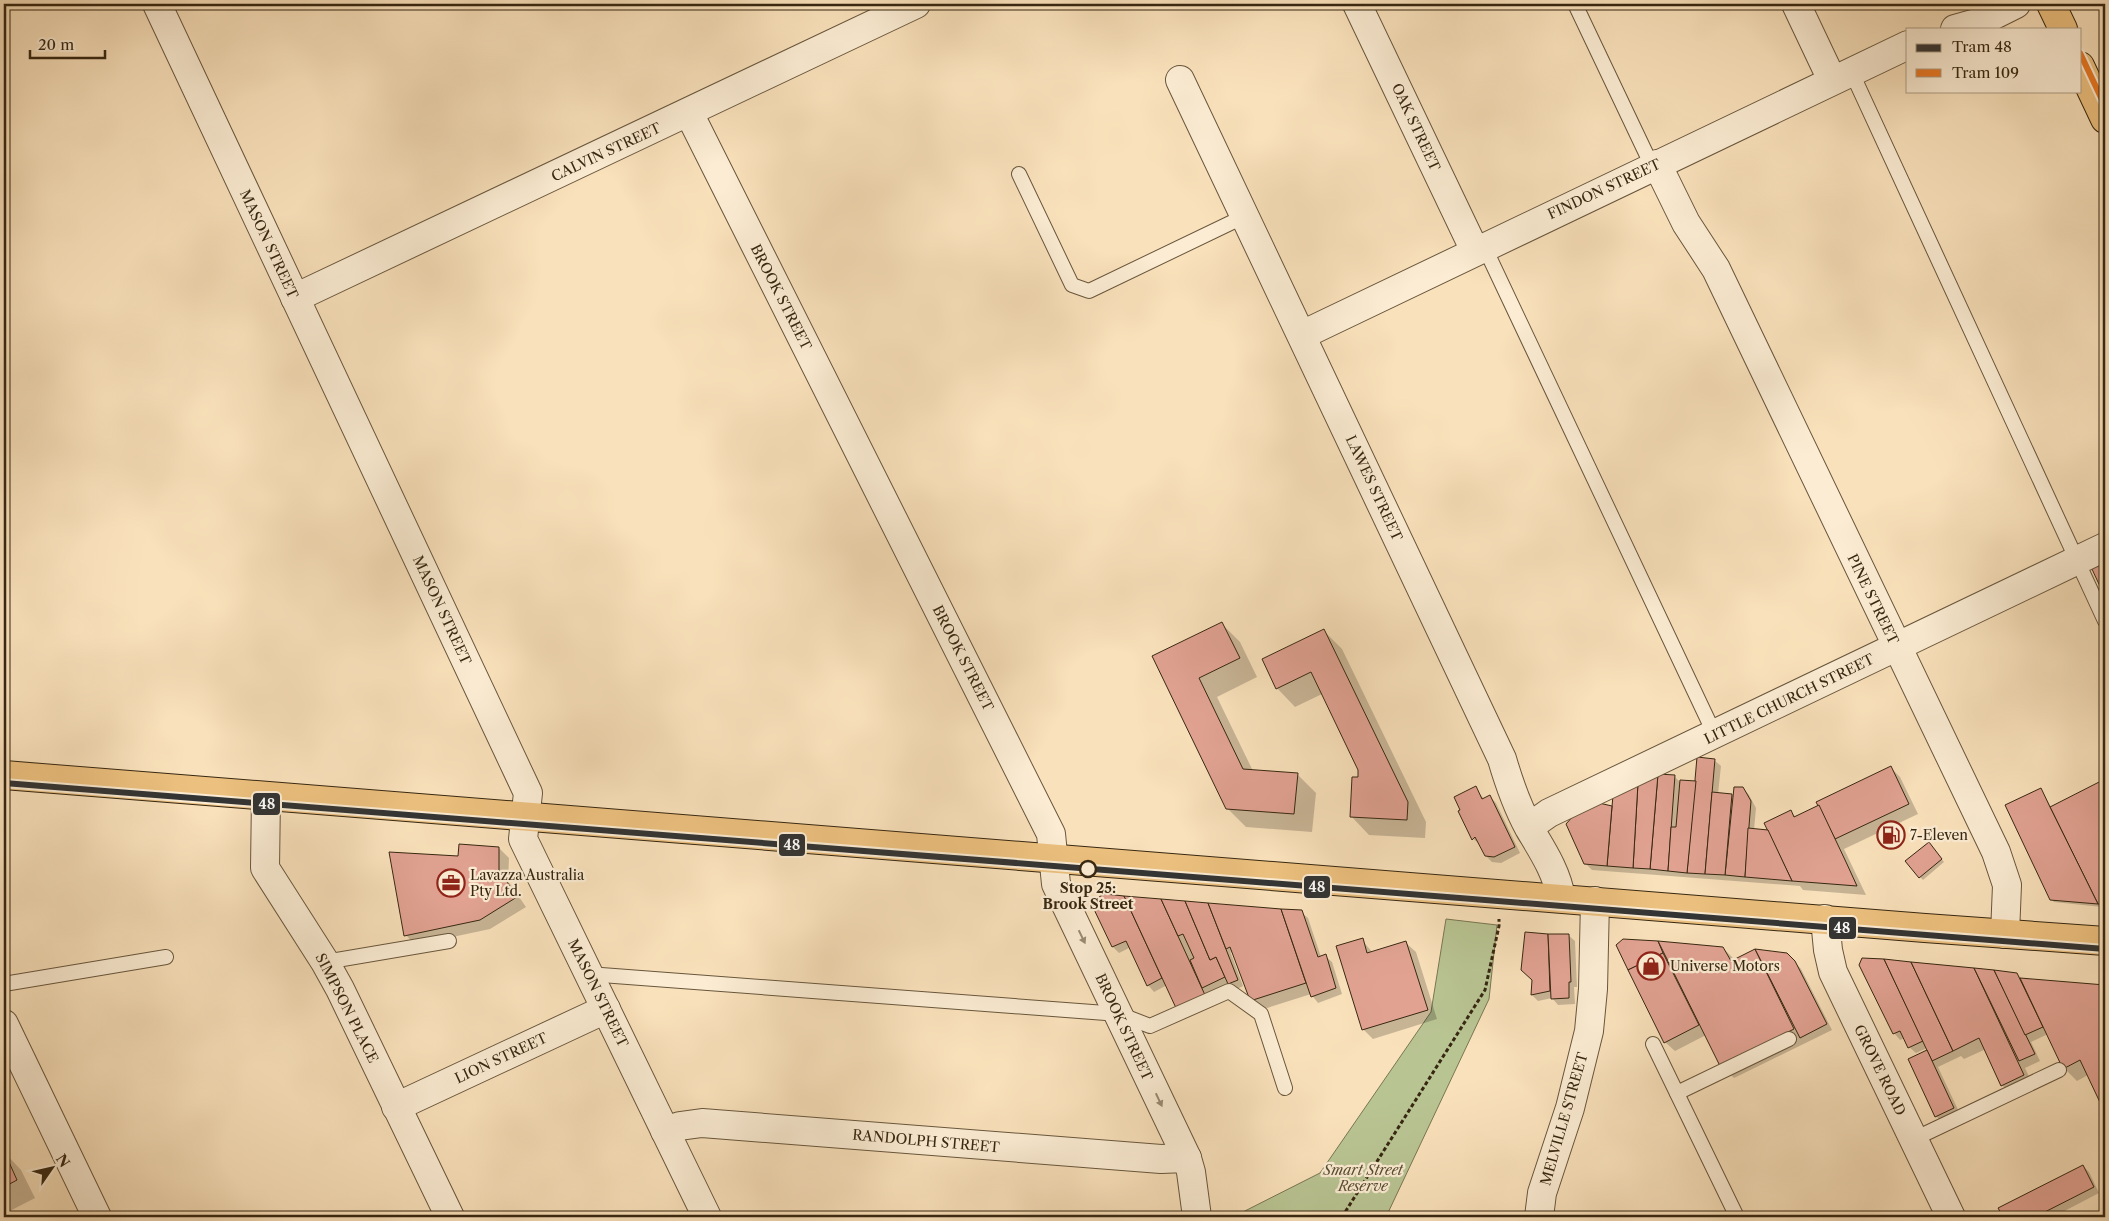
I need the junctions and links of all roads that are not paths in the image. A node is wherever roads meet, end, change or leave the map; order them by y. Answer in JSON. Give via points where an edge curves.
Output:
{"nodes":[{"id":1,"x":157,"y":4,"type":"edge"},
{"id":2,"x":916,"y":4,"type":"edge"},
{"id":3,"x":1357,"y":4,"type":"edge"},
{"id":4,"x":1575,"y":4,"type":"edge"},
{"id":5,"x":1796,"y":4,"type":"edge"},
{"id":6,"x":1981,"y":4,"type":"edge"},
{"id":7,"x":2016,"y":4,"type":"edge"},
{"id":8,"x":2051,"y":4,"type":"edge"},
{"id":9,"x":1941,"y":28,"type":"edge"},
{"id":10,"x":1959,"y":28,"type":"edge"},
{"id":11,"x":2063,"y":28,"type":"edge"},
{"id":12,"x":1906,"y":46,"type":"edge"},
{"id":13,"x":2082,"y":70,"type":"edge"},
{"id":14,"x":1842,"y":76,"type":"junction"},
{"id":15,"x":1180,"y":80,"type":"dead end"},
{"id":16,"x":689,"y":113,"type":"junction"},
{"id":17,"x":2105,"y":119,"type":"edge"},
{"id":18,"x":1661,"y":162,"type":"junction"},
{"id":19,"x":1019,"y":174,"type":"dead end"},
{"id":20,"x":1246,"y":216,"type":"junction"},
{"id":21,"x":1479,"y":248,"type":"junction"},
{"id":22,"x":295,"y":298,"type":"junction"},
{"id":23,"x":1302,"y":334,"type":"junction"},
{"id":24,"x":2105,"y":548,"type":"edge"},
{"id":25,"x":2076,"y":561,"type":"junction"},
{"id":26,"x":2105,"y":621,"type":"edge"},
{"id":27,"x":1897,"y":647,"type":"junction"},
{"id":28,"x":1715,"y":735,"type":"junction"},
{"id":29,"x":4,"y":775,"type":"edge"},
{"id":30,"x":266,"y":796,"type":"junction"},
{"id":31,"x":526,"y":818,"type":"junction"},
{"id":32,"x":1529,"y":828,"type":"junction"},
{"id":33,"x":1054,"y":859,"type":"junction"},
{"id":34,"x":1561,"y":898,"type":"junction"},
{"id":35,"x":1595,"y":901,"type":"junction"},
{"id":36,"x":1826,"y":919,"type":"junction"},
{"id":37,"x":2005,"y":934,"type":"junction"},
{"id":38,"x":2105,"y":940,"type":"edge"},
{"id":39,"x":449,"y":941,"type":"dead end"},
{"id":40,"x":166,"y":957,"type":"dead end"},
{"id":41,"x":325,"y":962,"type":"junction"},
{"id":42,"x":588,"y":974,"type":"junction"},
{"id":43,"x":4,"y":984,"type":"edge"},
{"id":44,"x":606,"y":1009,"type":"junction"},
{"id":45,"x":1119,"y":1014,"type":"junction"},
{"id":46,"x":4,"y":1024,"type":"edge"},
{"id":47,"x":1788,"y":1039,"type":"dead end"},
{"id":48,"x":1653,"y":1044,"type":"dead end"},
{"id":49,"x":2059,"y":1070,"type":"dead end"},
{"id":50,"x":1285,"y":1088,"type":"dead end"},
{"id":51,"x":1677,"y":1093,"type":"junction"},
{"id":52,"x":396,"y":1107,"type":"junction"},
{"id":53,"x":665,"y":1131,"type":"junction"},
{"id":54,"x":1914,"y":1139,"type":"junction"},
{"id":55,"x":1187,"y":1158,"type":"junction"},
{"id":56,"x":98,"y":1217,"type":"edge"},
{"id":57,"x":450,"y":1217,"type":"edge"},
{"id":58,"x":707,"y":1217,"type":"edge"},
{"id":59,"x":1197,"y":1217,"type":"edge"},
{"id":60,"x":1539,"y":1217,"type":"edge"},
{"id":61,"x":1737,"y":1217,"type":"edge"},
{"id":62,"x":1951,"y":1217,"type":"edge"}],
"edges":[{"from":1,"to":22,"type":"street","name":"MASON STREET"},
{"from":2,"to":16,"type":"street","name":"CALVIN STREET"},
{"from":3,"to":21,"type":"street","name":"OAK STREET"},
{"from":4,"to":18,"type":"lane"},
{"from":5,"to":14,"type":"street"},
{"from":6,"to":9,"type":"street"},
{"from":7,"to":10,"type":"street","via":[[1980,22]]},
{"from":8,"to":11,"type":"main road"},
{"from":12,"to":14,"type":"street","name":"FINDON STREET"},
{"from":13,"to":17,"type":"main road"},
{"from":14,"to":18,"type":"street","name":"FINDON STREET"},
{"from":14,"to":25,"type":"lane"},
{"from":15,"to":20,"type":"street","name":"LAWES STREET"},
{"from":16,"to":22,"type":"street","name":"CALVIN STREET"},
{"from":16,"to":33,"type":"street","name":"BROOK STREET","via":[[1051,834]]},
{"from":18,"to":21,"type":"street","name":"FINDON STREET"},
{"from":18,"to":27,"type":"street","name":"PINE STREET","via":[[1686,223],[1716,269]]},
{"from":19,"to":20,"type":"lane","via":[[1072,285],[1089,291]]},
{"from":20,"to":23,"type":"street","name":"LAWES STREET"},
{"from":21,"to":23,"type":"street","name":"FINDON STREET"},
{"from":21,"to":28,"type":"lane"},
{"from":22,"to":31,"type":"street","name":"MASON STREET","via":[[528,793]]},
{"from":23,"to":32,"type":"street","name":"LAWES STREET","via":[[1502,759],[1511,789]]},
{"from":24,"to":25,"type":"street","name":"LITTLE CHURCH STREET"},
{"from":25,"to":26,"type":"lane"},
{"from":25,"to":27,"type":"street","name":"LITTLE CHURCH STREET"},
{"from":27,"to":28,"type":"street","name":"LITTLE CHURCH STREET"},
{"from":27,"to":37,"type":"street","name":"PINE STREET","via":[[2004,872],[2008,896]]},
{"from":28,"to":32,"type":"street","name":"LITTLE CHURCH STREET","via":[[1549,813]]},
{"from":29,"to":30,"type":"main road"},
{"from":30,"to":31,"type":"main road"},
{"from":30,"to":41,"type":"street","name":"SIMPSON PLACE","via":[[266,868]]},
{"from":31,"to":33,"type":"main road"},
{"from":31,"to":42,"type":"street","name":"MASON STREET","via":[[523,839]]},
{"from":32,"to":34,"type":"street","name":"LAWES STREET","via":[[1552,869]]},
{"from":33,"to":34,"type":"main road"},
{"from":33,"to":45,"type":"street","name":"BROOK STREET","one_way":true,"via":[[1056,884]]},
{"from":34,"to":35,"type":"main road"},
{"from":35,"to":36,"type":"main road"},
{"from":35,"to":60,"type":"street","name":"MELVILLE STREET","via":[[1594,989],[1588,1032],[1570,1108],[1542,1193]]},
{"from":36,"to":37,"type":"main road"},
{"from":36,"to":54,"type":"street","name":"GROVE ROAD","via":[[1833,972]]},
{"from":37,"to":38,"type":"main road"},
{"from":39,"to":41,"type":"lane"},
{"from":40,"to":43,"type":"lane"},
{"from":41,"to":52,"type":"street","name":"SIMPSON PLACE"},
{"from":42,"to":44,"type":"street","name":"MASON STREET"},
{"from":42,"to":45,"type":"lane"},
{"from":44,"to":52,"type":"street","name":"LION STREET"},
{"from":44,"to":53,"type":"street","name":"MASON STREET"},
{"from":45,"to":50,"type":"lane","via":[[1150,1026],[1229,991],[1261,1014]]},
{"from":45,"to":55,"type":"street","name":"BROOK STREET","one_way":true},
{"from":46,"to":56,"type":"street"},
{"from":47,"to":51,"type":"lane"},
{"from":48,"to":51,"type":"lane"},
{"from":49,"to":54,"type":"lane"},
{"from":51,"to":61,"type":"lane"},
{"from":52,"to":57,"type":"street","name":"SIMPSON PLACE"},
{"from":53,"to":55,"type":"street","name":"RANDOLPH STREET","via":[[702,1123],[1160,1159]]},
{"from":53,"to":58,"type":"street","name":"MASON STREET"},
{"from":54,"to":62,"type":"street","name":"GROVE ROAD"},
{"from":55,"to":59,"type":"street","name":"BROOK STREET"}]}
